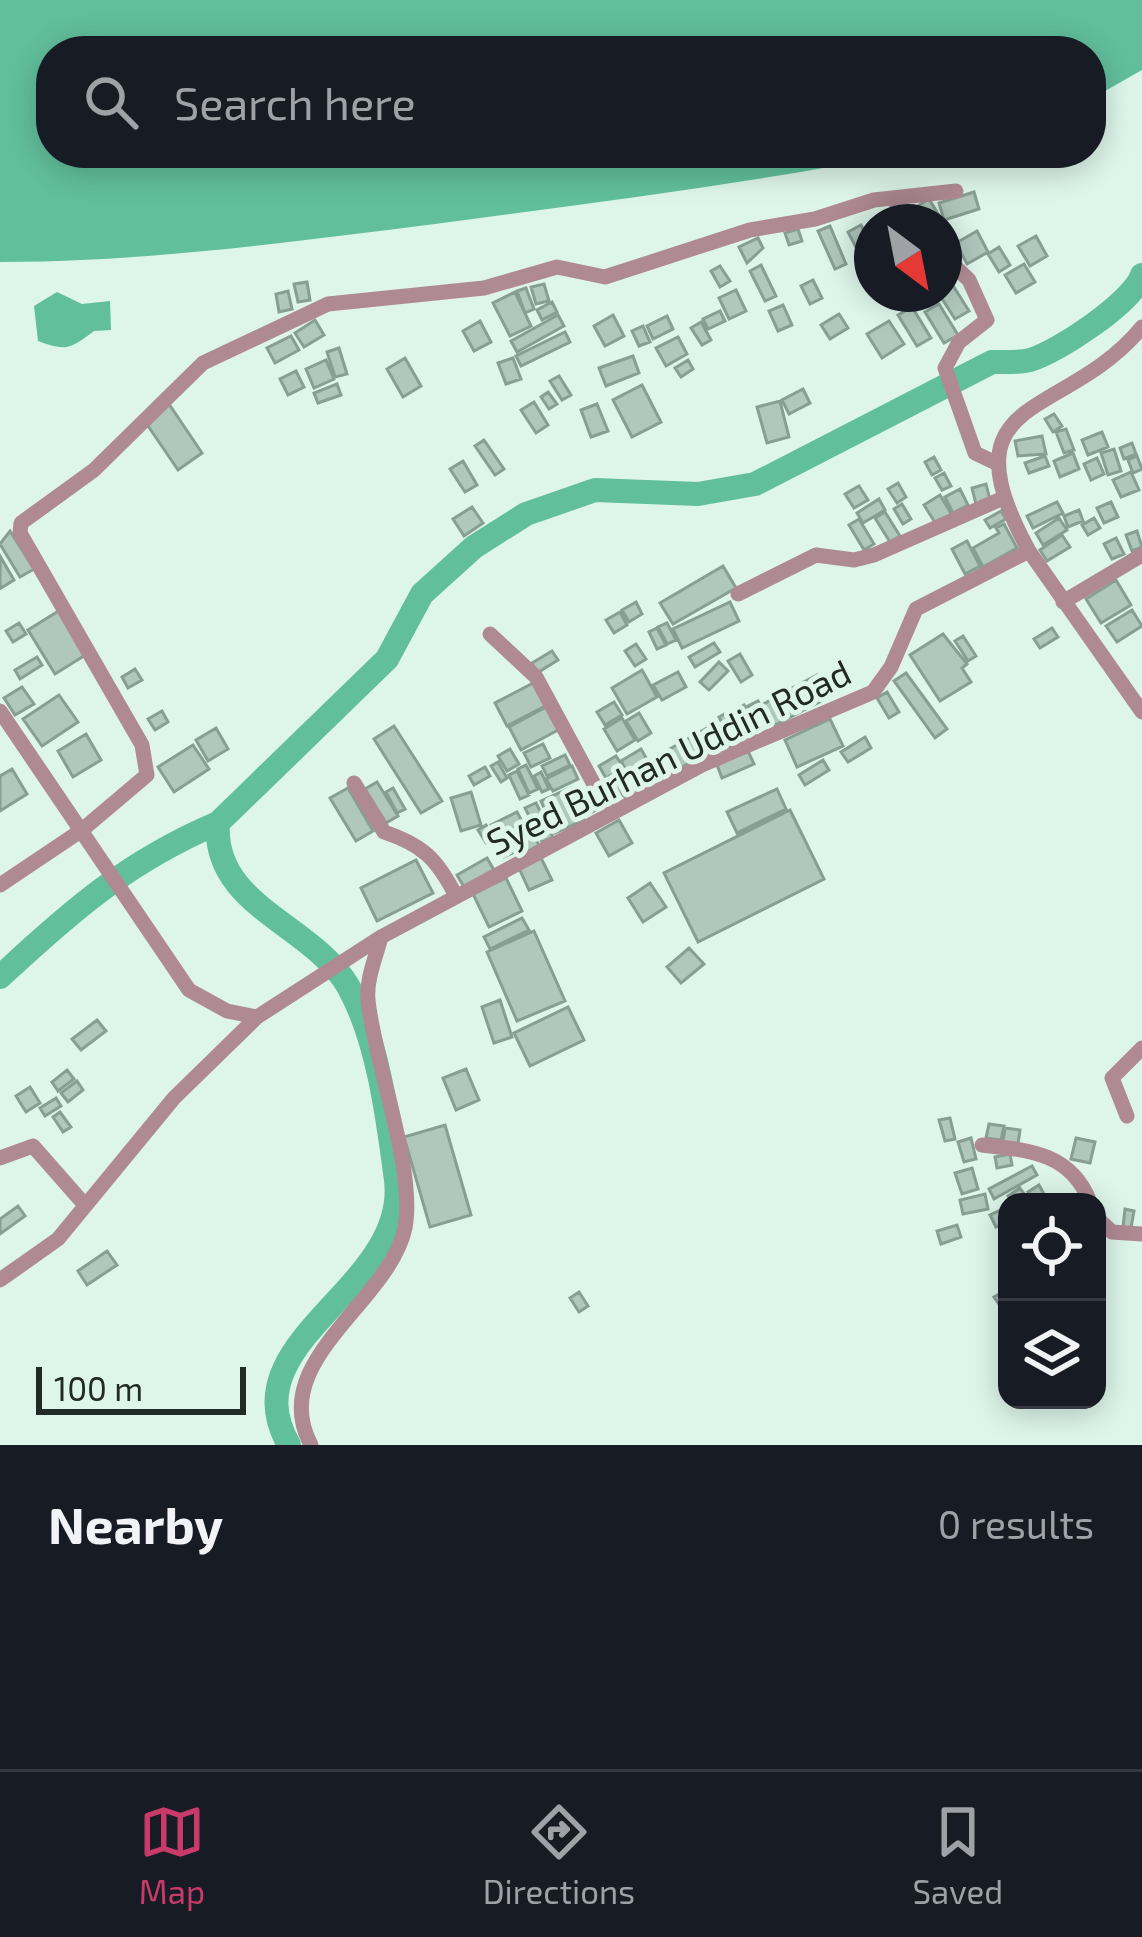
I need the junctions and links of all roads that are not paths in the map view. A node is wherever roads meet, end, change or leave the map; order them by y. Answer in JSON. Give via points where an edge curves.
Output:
{"nodes":[{"id":1,"x":956,"y":191,"type":"dead end"},
{"id":2,"x":894,"y":200,"type":"junction"},
{"id":3,"x":897,"y":204,"type":"edge"},
{"id":4,"x":962,"y":273,"type":"edge"},
{"id":5,"x":1142,"y":326,"type":"edge"},
{"id":6,"x":995,"y":463,"type":"junction"},
{"id":7,"x":1001,"y":499,"type":"junction"},
{"id":8,"x":1030,"y":551,"type":"junction"},
{"id":9,"x":1142,"y":555,"type":"edge"},
{"id":10,"x":738,"y":594,"type":"dead end"},
{"id":11,"x":1063,"y":602,"type":"junction"},
{"id":12,"x":490,"y":634,"type":"dead end"},
{"id":13,"x":0,"y":711,"type":"edge"},
{"id":14,"x":1142,"y":712,"type":"edge"},
{"id":15,"x":353,"y":783,"type":"dead end"},
{"id":16,"x":610,"y":814,"type":"junction"},
{"id":17,"x":82,"y":830,"type":"junction"},
{"id":18,"x":0,"y":885,"type":"edge"},
{"id":19,"x":456,"y":896,"type":"junction"},
{"id":20,"x":376,"y":940,"type":"junction"},
{"id":21,"x":257,"y":1017,"type":"junction"},
{"id":22,"x":1142,"y":1048,"type":"edge"},
{"id":23,"x":1127,"y":1116,"type":"dead end"},
{"id":24,"x":982,"y":1145,"type":"dead end"},
{"id":25,"x":0,"y":1158,"type":"edge"},
{"id":26,"x":1085,"y":1193,"type":"edge"},
{"id":27,"x":84,"y":1204,"type":"junction"},
{"id":28,"x":1106,"y":1226,"type":"edge"},
{"id":29,"x":1142,"y":1234,"type":"edge"},
{"id":30,"x":0,"y":1280,"type":"edge"},
{"id":31,"x":311,"y":1445,"type":"edge"}],
"edges":[{"from":1,"to":2,"type":"street"},
{"from":2,"to":3,"type":"street"},
{"from":2,"to":17,"type":"street","via":[[750,230],[604,277],[557,267],[484,288],[328,304],[203,363],[94,470],[21,523],[142,746],[147,775]]},
{"from":4,"to":6,"type":"street","via":[[986,320],[959,342],[945,368],[975,454]]},
{"from":5,"to":6,"type":"street","via":[[1026,413],[1000,440]]},
{"from":6,"to":7,"type":"street"},
{"from":7,"to":8,"type":"street"},
{"from":7,"to":10,"type":"street","via":[[874,555],[816,555]]},
{"from":8,"to":11,"type":"street"},
{"from":8,"to":16,"type":"street","name":"Syed Burhan Uddin Road","via":[[916,609],[873,692]]},
{"from":9,"to":11,"type":"street"},
{"from":11,"to":14,"type":"street"},
{"from":12,"to":16,"type":"street","via":[[536,677]]},
{"from":13,"to":17,"type":"street"},
{"from":15,"to":19,"type":"street","via":[[384,832],[418,843]]},
{"from":16,"to":19,"type":"street","name":"Syed Burhan Uddin Road"},
{"from":17,"to":18,"type":"street"},
{"from":17,"to":21,"type":"street","via":[[190,990]]},
{"from":19,"to":20,"type":"street","name":"Syed Burhan Uddin Road"},
{"from":20,"to":21,"type":"street","name":"Syed Burhan Uddin Road"},
{"from":20,"to":31,"type":"street","via":[[367,997],[388,1085],[404,1228],[368,1297],[313,1364],[301,1405]]},
{"from":21,"to":27,"type":"street","name":"Syed Burhan Uddin Road"},
{"from":22,"to":23,"type":"street","via":[[1112,1078]]},
{"from":24,"to":26,"type":"street","via":[[1033,1150],[1070,1167]]},
{"from":25,"to":27,"type":"street","via":[[33,1146]]},
{"from":27,"to":30,"type":"street","name":"Syed Burhan Uddin Road","via":[[58,1239]]},
{"from":28,"to":29,"type":"street"}]}
